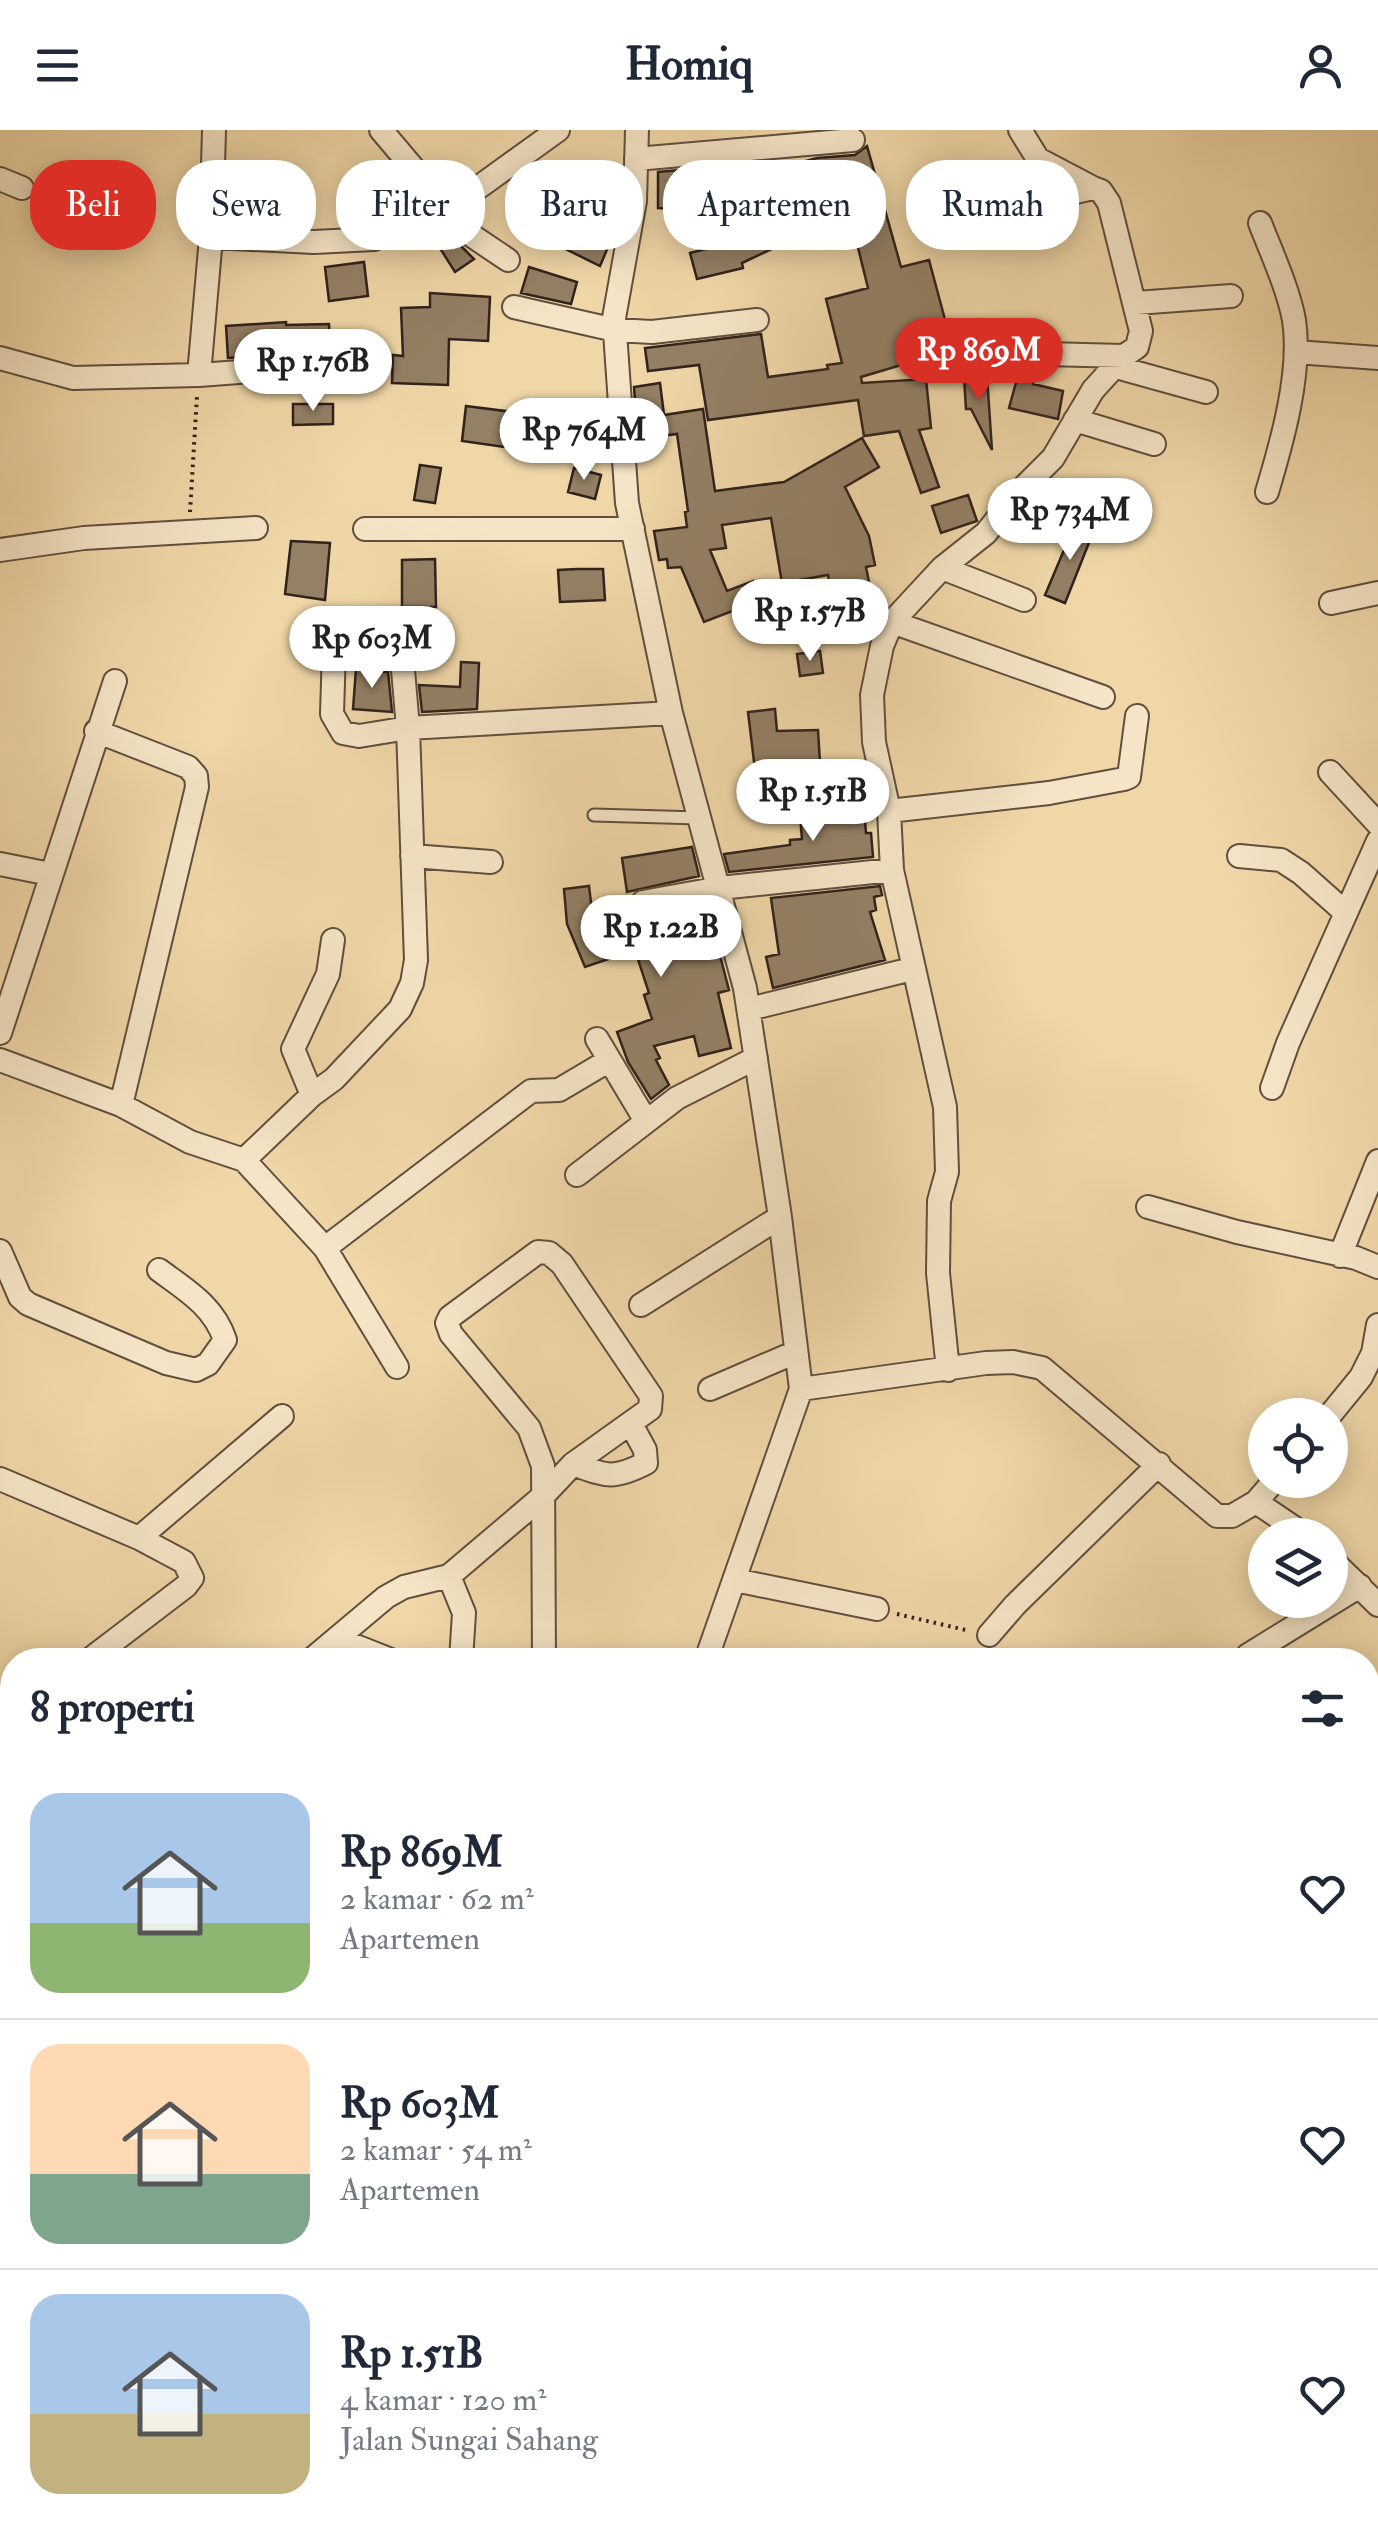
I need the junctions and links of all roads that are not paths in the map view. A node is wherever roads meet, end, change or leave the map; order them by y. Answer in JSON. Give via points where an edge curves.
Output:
{"nodes":[{"id":1,"x":214,"y":130,"type":"edge"},
{"id":2,"x":381,"y":130,"type":"edge"},
{"id":3,"x":558,"y":130,"type":"edge"},
{"id":4,"x":637,"y":130,"type":"edge"},
{"id":5,"x":1020,"y":130,"type":"edge"},
{"id":6,"x":853,"y":140,"type":"dead end"},
{"id":7,"x":636,"y":158,"type":"junction"},
{"id":8,"x":213,"y":160,"type":"edge"},
{"id":9,"x":407,"y":160,"type":"edge"},
{"id":10,"x":485,"y":184,"type":"edge"},
{"id":11,"x":1093,"y":188,"type":"junction"},
{"id":12,"x":1079,"y":191,"type":"edge"},
{"id":13,"x":1260,"y":223,"type":"dead end"},
{"id":14,"x":485,"y":244,"type":"edge"},
{"id":15,"x":209,"y":250,"type":"edge"},
{"id":16,"x":508,"y":260,"type":"dead end"},
{"id":17,"x":1232,"y":296,"type":"dead end"},
{"id":18,"x":1136,"y":303,"type":"junction"},
{"id":19,"x":514,"y":308,"type":"dead end"},
{"id":20,"x":757,"y":320,"type":"dead end"},
{"id":21,"x":614,"y":330,"type":"junction"},
{"id":22,"x":1002,"y":352,"type":"dead end"},
{"id":23,"x":1296,"y":352,"type":"junction"},
{"id":24,"x":0,"y":358,"type":"edge"},
{"id":25,"x":1378,"y":358,"type":"edge"},
{"id":26,"x":1120,"y":361,"type":"junction"},
{"id":27,"x":279,"y":368,"type":"dead end"},
{"id":28,"x":199,"y":375,"type":"junction"},
{"id":29,"x":1206,"y":392,"type":"dead end"},
{"id":30,"x":1075,"y":420,"type":"junction"},
{"id":31,"x":1154,"y":444,"type":"dead end"},
{"id":32,"x":1267,"y":492,"type":"dead end"},
{"id":33,"x":1017,"y":494,"type":"junction"},
{"id":34,"x":1089,"y":512,"type":"dead end"},
{"id":35,"x":256,"y":528,"type":"dead end"},
{"id":36,"x":366,"y":528,"type":"dead end"},
{"id":37,"x":633,"y":528,"type":"junction"},
{"id":38,"x":0,"y":550,"type":"edge"},
{"id":39,"x":942,"y":568,"type":"junction"},
{"id":40,"x":1378,"y":593,"type":"edge"},
{"id":41,"x":1024,"y":600,"type":"dead end"},
{"id":42,"x":1331,"y":603,"type":"dead end"},
{"id":43,"x":892,"y":622,"type":"junction"},
{"id":44,"x":399,"y":623,"type":"dead end"},
{"id":45,"x":334,"y":649,"type":"dead end"},
{"id":46,"x":115,"y":682,"type":"dead end"},
{"id":47,"x":1102,"y":697,"type":"dead end"},
{"id":48,"x":671,"y":713,"type":"junction"},
{"id":49,"x":1137,"y":716,"type":"dead end"},
{"id":50,"x":408,"y":728,"type":"junction"},
{"id":51,"x":96,"y":731,"type":"junction"},
{"id":52,"x":1330,"y":772,"type":"dead end"},
{"id":53,"x":889,"y":811,"type":"junction"},
{"id":54,"x":594,"y":815,"type":"dead end"},
{"id":55,"x":700,"y":818,"type":"junction"},
{"id":56,"x":1378,"y":824,"type":"edge"},
{"id":57,"x":1378,"y":842,"type":"edge"},
{"id":58,"x":412,"y":856,"type":"junction"},
{"id":59,"x":1240,"y":856,"type":"dead end"},
{"id":60,"x":491,"y":862,"type":"dead end"},
{"id":61,"x":0,"y":864,"type":"edge"},
{"id":62,"x":892,"y":870,"type":"junction"},
{"id":63,"x":50,"y":874,"type":"junction"},
{"id":64,"x":720,"y":888,"type":"junction"},
{"id":65,"x":643,"y":902,"type":"dead end"},
{"id":66,"x":1346,"y":913,"type":"junction"},
{"id":67,"x":334,"y":940,"type":"dead end"},
{"id":68,"x":912,"y":969,"type":"junction"},
{"id":69,"x":748,"y":1009,"type":"junction"},
{"id":70,"x":0,"y":1033,"type":"edge"},
{"id":71,"x":597,"y":1040,"type":"dead end"},
{"id":72,"x":756,"y":1058,"type":"junction"},
{"id":73,"x":0,"y":1060,"type":"edge"},
{"id":74,"x":608,"y":1062,"type":"junction"},
{"id":75,"x":1272,"y":1088,"type":"dead end"},
{"id":76,"x":312,"y":1095,"type":"junction"},
{"id":77,"x":122,"y":1105,"type":"junction"},
{"id":78,"x":646,"y":1121,"type":"junction"},
{"id":79,"x":244,"y":1160,"type":"junction"},
{"id":80,"x":1378,"y":1162,"type":"edge"},
{"id":81,"x":578,"y":1175,"type":"dead end"},
{"id":82,"x":1148,"y":1207,"type":"dead end"},
{"id":83,"x":780,"y":1218,"type":"junction"},
{"id":84,"x":326,"y":1248,"type":"junction"},
{"id":85,"x":0,"y":1252,"type":"edge"},
{"id":86,"x":1340,"y":1256,"type":"junction"},
{"id":87,"x":1378,"y":1267,"type":"edge"},
{"id":88,"x":159,"y":1270,"type":"dead end"},
{"id":89,"x":641,"y":1305,"type":"dead end"},
{"id":90,"x":1378,"y":1325,"type":"edge"},
{"id":91,"x":796,"y":1352,"type":"junction"},
{"id":92,"x":398,"y":1367,"type":"dead end"},
{"id":93,"x":948,"y":1370,"type":"junction"},
{"id":94,"x":710,"y":1389,"type":"dead end"},
{"id":95,"x":801,"y":1390,"type":"junction"},
{"id":96,"x":1344,"y":1398,"type":"edge"},
{"id":97,"x":282,"y":1416,"type":"dead end"},
{"id":98,"x":631,"y":1424,"type":"junction"},
{"id":99,"x":573,"y":1464,"type":"junction"},
{"id":100,"x":1158,"y":1464,"type":"junction"},
{"id":101,"x":0,"y":1478,"type":"edge"},
{"id":102,"x":542,"y":1497,"type":"junction"},
{"id":103,"x":1260,"y":1498,"type":"edge"},
{"id":104,"x":1256,"y":1502,"type":"junction"},
{"id":105,"x":1280,"y":1518,"type":"edge"},
{"id":106,"x":139,"y":1538,"type":"junction"},
{"id":107,"x":1348,"y":1575,"type":"edge"},
{"id":108,"x":449,"y":1576,"type":"junction"},
{"id":109,"x":735,"y":1580,"type":"junction"},
{"id":110,"x":1360,"y":1586,"type":"junction"},
{"id":111,"x":1378,"y":1605,"type":"edge"},
{"id":112,"x":877,"y":1609,"type":"road end"},
{"id":113,"x":990,"y":1635,"type":"road end"},
{"id":114,"x":338,"y":1639,"type":"junction"},
{"id":115,"x":104,"y":1648,"type":"edge"},
{"id":116,"x":326,"y":1648,"type":"edge"},
{"id":117,"x":361,"y":1648,"type":"edge"},
{"id":118,"x":462,"y":1648,"type":"edge"},
{"id":119,"x":544,"y":1648,"type":"edge"},
{"id":120,"x":710,"y":1648,"type":"edge"},
{"id":121,"x":1259,"y":1648,"type":"edge"}],
"edges":[{"from":1,"to":8,"type":"street"},
{"from":2,"to":9,"type":"street"},
{"from":3,"to":10,"type":"street"},
{"from":4,"to":7,"type":"street"},
{"from":5,"to":11,"type":"street","via":[[1038,159]]},
{"from":6,"to":7,"type":"street"},
{"from":7,"to":21,"type":"street"},
{"from":11,"to":12,"type":"street"},
{"from":11,"to":18,"type":"street","via":[[1109,203]]},
{"from":13,"to":23,"type":"street","via":[[1294,318]]},
{"from":14,"to":16,"type":"street"},
{"from":15,"to":28,"type":"street"},
{"from":17,"to":18,"type":"street"},
{"from":18,"to":26,"type":"street","via":[[1141,340]]},
{"from":19,"to":21,"type":"street"},
{"from":20,"to":21,"type":"street"},
{"from":21,"to":37,"type":"street"},
{"from":22,"to":26,"type":"street"},
{"from":23,"to":25,"type":"street"},
{"from":23,"to":32,"type":"street"},
{"from":24,"to":28,"type":"street","via":[[73,378]]},
{"from":26,"to":29,"type":"street"},
{"from":26,"to":30,"type":"street"},
{"from":27,"to":28,"type":"street"},
{"from":30,"to":31,"type":"street"},
{"from":30,"to":33,"type":"street","via":[[1053,458]]},
{"from":33,"to":34,"type":"street"},
{"from":33,"to":39,"type":"street","via":[[986,533]]},
{"from":35,"to":38,"type":"street"},
{"from":36,"to":37,"type":"street"},
{"from":37,"to":48,"type":"street"},
{"from":39,"to":41,"type":"street"},
{"from":39,"to":43,"type":"street"},
{"from":40,"to":42,"type":"street"},
{"from":43,"to":47,"type":"street"},
{"from":43,"to":53,"type":"street","via":[[872,694]]},
{"from":44,"to":50,"type":"street"},
{"from":45,"to":50,"type":"street","via":[[332,714],[343,733]]},
{"from":46,"to":51,"type":"street"},
{"from":48,"to":50,"type":"street"},
{"from":48,"to":55,"type":"street"},
{"from":49,"to":53,"type":"street","via":[[1124,779]]},
{"from":50,"to":58,"type":"street"},
{"from":51,"to":63,"type":"street"},
{"from":51,"to":77,"type":"street","via":[[188,767],[197,787]]},
{"from":52,"to":56,"type":"street"},
{"from":53,"to":62,"type":"street"},
{"from":54,"to":55,"type":"lane"},
{"from":55,"to":64,"type":"street"},
{"from":57,"to":66,"type":"street"},
{"from":58,"to":60,"type":"street"},
{"from":58,"to":76,"type":"street","via":[[412,982],[400,1008]]},
{"from":59,"to":66,"type":"street","via":[[1281,860]]},
{"from":61,"to":63,"type":"street"},
{"from":62,"to":64,"type":"street"},
{"from":62,"to":68,"type":"street"},
{"from":63,"to":70,"type":"street"},
{"from":64,"to":65,"type":"street"},
{"from":64,"to":69,"type":"street"},
{"from":66,"to":75,"type":"street"},
{"from":67,"to":76,"type":"street","via":[[328,974],[293,1049]]},
{"from":68,"to":69,"type":"street"},
{"from":68,"to":93,"type":"street","via":[[944,1107],[947,1172],[939,1200],[938,1273]]},
{"from":69,"to":72,"type":"street"},
{"from":71,"to":74,"type":"street"},
{"from":72,"to":78,"type":"street"},
{"from":72,"to":83,"type":"street"},
{"from":73,"to":77,"type":"street"},
{"from":74,"to":78,"type":"street"},
{"from":74,"to":84,"type":"street","via":[[558,1090],[532,1091]]},
{"from":76,"to":79,"type":"street"},
{"from":77,"to":79,"type":"street","via":[[190,1142]]},
{"from":78,"to":81,"type":"street"},
{"from":79,"to":84,"type":"street"},
{"from":80,"to":86,"type":"street"},
{"from":82,"to":86,"type":"street"},
{"from":83,"to":89,"type":"street"},
{"from":83,"to":91,"type":"street"},
{"from":84,"to":92,"type":"street"},
{"from":85,"to":88,"type":"street","via":[[28,1304],[196,1370],[225,1340],[220,1325]]},
{"from":86,"to":87,"type":"street"},
{"from":90,"to":96,"type":"street","via":[[1362,1377]]},
{"from":91,"to":94,"type":"street"},
{"from":91,"to":95,"type":"street"},
{"from":93,"to":95,"type":"street"},
{"from":93,"to":100,"type":"street","via":[[986,1362],[1042,1368]]},
{"from":95,"to":109,"type":"street"},
{"from":97,"to":106,"type":"street"},
{"from":98,"to":99,"type":"street"},
{"from":98,"to":99,"type":"street","via":[[646,1463],[616,1476]]},
{"from":98,"to":102,"type":"street","via":[[650,1409],[650,1396],[549,1253],[538,1252],[450,1316],[451,1334],[530,1428],[543,1466]]},
{"from":99,"to":102,"type":"street"},
{"from":100,"to":104,"type":"street","via":[[1217,1516],[1232,1516]]},
{"from":100,"to":113,"type":"street"},
{"from":101,"to":106,"type":"street"},
{"from":102,"to":108,"type":"street"},
{"from":102,"to":119,"type":"street"},
{"from":103,"to":104,"type":"street"},
{"from":104,"to":105,"type":"street"},
{"from":106,"to":115,"type":"street","via":[[184,1562],[192,1578]]},
{"from":107,"to":110,"type":"street"},
{"from":108,"to":114,"type":"street","via":[[386,1597]]},
{"from":108,"to":118,"type":"street","via":[[464,1613]]},
{"from":109,"to":112,"type":"street"},
{"from":109,"to":120,"type":"street"},
{"from":110,"to":111,"type":"street"},
{"from":110,"to":121,"type":"street"},
{"from":114,"to":116,"type":"street"},
{"from":114,"to":117,"type":"street"}]}
